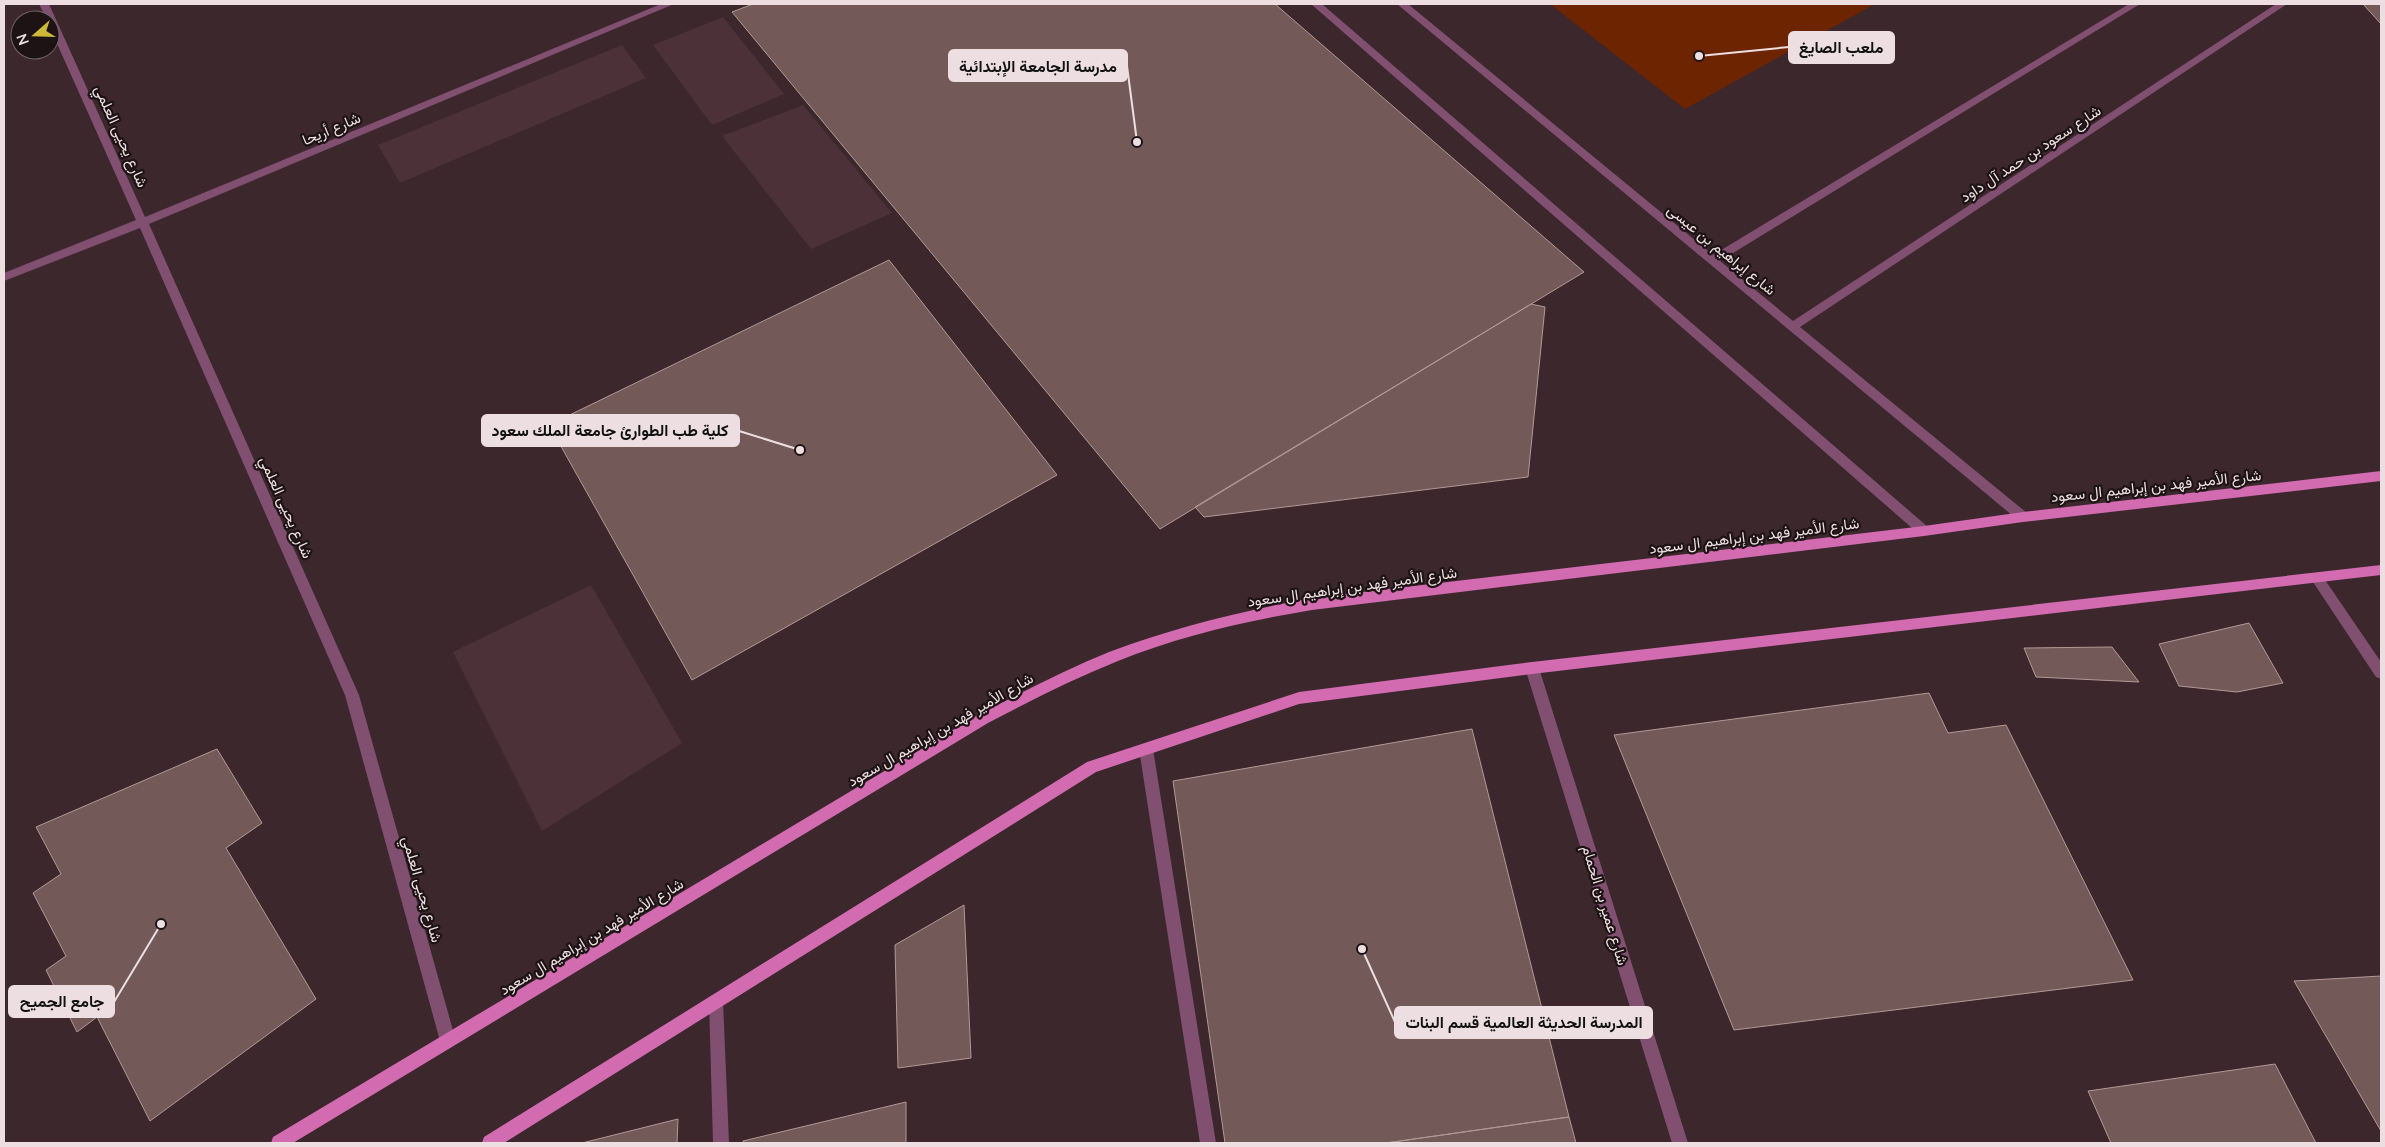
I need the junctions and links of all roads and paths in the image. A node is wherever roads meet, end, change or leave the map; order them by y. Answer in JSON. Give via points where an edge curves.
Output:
{"nodes":[{"id":1,"x":44,"y":4,"type":"edge"},
{"id":2,"x":669,"y":4,"type":"edge"},
{"id":3,"x":1316,"y":4,"type":"edge"},
{"id":4,"x":1402,"y":4,"type":"edge"},
{"id":5,"x":2135,"y":4,"type":"edge"},
{"id":6,"x":2282,"y":4,"type":"edge"},
{"id":7,"x":143,"y":222,"type":"junction"},
{"id":8,"x":1713,"y":260,"type":"junction"},
{"id":9,"x":4,"y":277,"type":"edge"},
{"id":10,"x":1793,"y":326,"type":"junction"},
{"id":11,"x":2381,"y":476,"type":"edge"},
{"id":12,"x":2023,"y":516,"type":"junction"},
{"id":13,"x":1924,"y":531,"type":"junction"},
{"id":14,"x":2381,"y":570,"type":"edge"},
{"id":15,"x":2317,"y":578,"type":"junction"},
{"id":16,"x":1532,"y":668,"type":"junction"},
{"id":17,"x":2381,"y":673,"type":"edge"},
{"id":18,"x":1146,"y":749,"type":"junction"},
{"id":19,"x":716,"y":1001,"type":"junction"},
{"id":20,"x":448,"y":1041,"type":"junction"},
{"id":21,"x":279,"y":1143,"type":"edge"},
{"id":22,"x":490,"y":1143,"type":"edge"},
{"id":23,"x":721,"y":1143,"type":"edge"},
{"id":24,"x":1208,"y":1143,"type":"edge"},
{"id":25,"x":1680,"y":1143,"type":"edge"}],
"edges":[{"from":1,"to":7,"type":"street","name":"شارع يحيى العلمي"},
{"from":2,"to":7,"type":"street","name":"شارع أريحا"},
{"from":3,"to":13,"type":"street"},
{"from":4,"to":8,"type":"street","name":"شارع إبراهيم بن عيسى"},
{"from":5,"to":8,"type":"street"},
{"from":6,"to":10,"type":"street","name":"شارع سعود بن حمد آل داود"},
{"from":7,"to":9,"type":"street","name":"شارع أريحا"},
{"from":7,"to":20,"type":"street","name":"شارع يحيى العلمي","via":[[352,695]]},
{"from":8,"to":10,"type":"street","name":"شارع إبراهيم بن عيسى"},
{"from":10,"to":12,"type":"street","name":"شارع إبراهيم بن عيسى"},
{"from":11,"to":12,"type":"main road","name":"شارع الأمير فهد بن إبراهيم ال سعود"},
{"from":12,"to":13,"type":"main road","name":"شارع الأمير فهد بن إبراهيم ال سعود"},
{"from":13,"to":20,"type":"main road","name":"شارع الأمير فهد بن إبراهيم ال سعود","via":[[1312,604],[1255,614],[1144,645],[1081,670],[983,719]]},
{"from":14,"to":15,"type":"main road"},
{"from":15,"to":16,"type":"main road"},
{"from":15,"to":17,"type":"street"},
{"from":16,"to":18,"type":"main road","via":[[1299,698]]},
{"from":16,"to":25,"type":"street","name":"شارع عمير بن الحمام"},
{"from":18,"to":19,"type":"main road","via":[[1092,767]]},
{"from":18,"to":24,"type":"street"},
{"from":19,"to":22,"type":"main road"},
{"from":19,"to":23,"type":"street"},
{"from":20,"to":21,"type":"main road","name":"شارع الأمير فهد بن إبراهيم ال سعود"}]}
